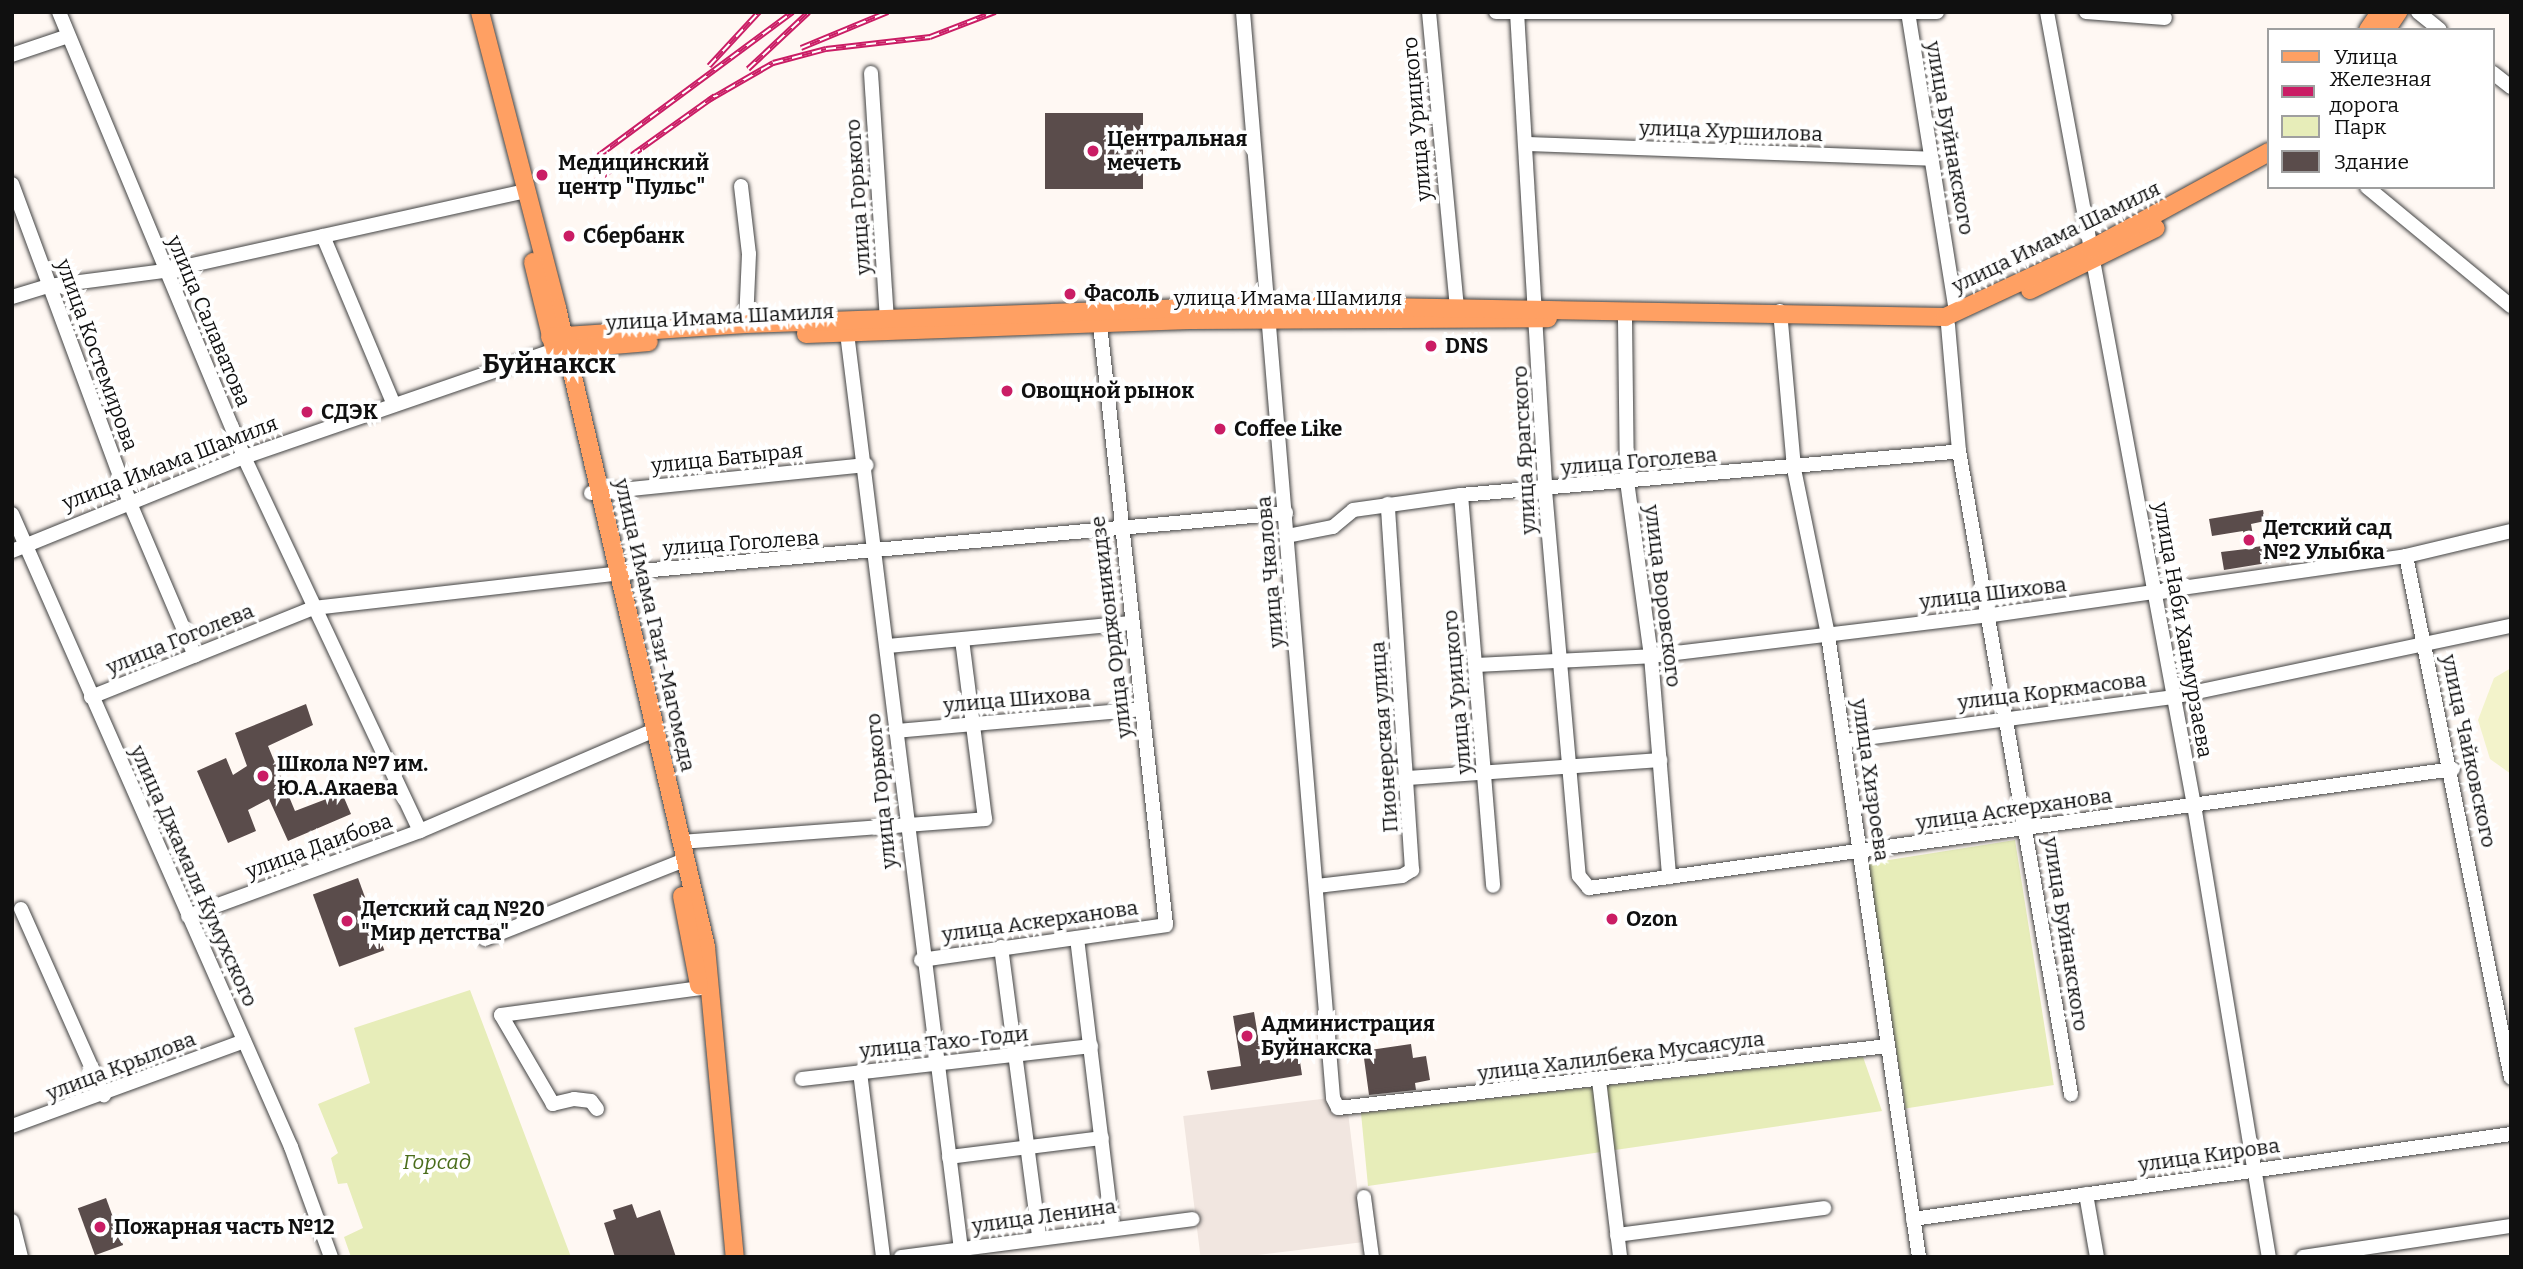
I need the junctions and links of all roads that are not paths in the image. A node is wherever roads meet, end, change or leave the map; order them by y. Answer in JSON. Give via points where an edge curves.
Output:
{"nodes":[{"id":1,"x":59,"y":12,"type":"edge"},
{"id":2,"x":470,"y":12,"type":"edge"},
{"id":3,"x":480,"y":12,"type":"edge"},
{"id":4,"x":1429,"y":12,"type":"edge"},
{"id":5,"x":1496,"y":12,"type":"edge"},
{"id":6,"x":1937,"y":12,"type":"edge"},
{"id":7,"x":2047,"y":12,"type":"edge"},
{"id":8,"x":2086,"y":12,"type":"edge"},
{"id":9,"x":2381,"y":12,"type":"edge"},
{"id":10,"x":2398,"y":12,"type":"edge"},
{"id":11,"x":2418,"y":12,"type":"edge"},
{"id":12,"x":1246,"y":13,"type":"edge"},
{"id":13,"x":1517,"y":13,"type":"edge"},
{"id":14,"x":1679,"y":13,"type":"edge"},
{"id":15,"x":1908,"y":13,"type":"edge"},
{"id":16,"x":2165,"y":18,"type":"dead end"},
{"id":17,"x":2369,"y":28,"type":"edge"},
{"id":18,"x":2387,"y":28,"type":"edge"},
{"id":19,"x":2438,"y":28,"type":"edge"},
{"id":20,"x":68,"y":36,"type":"junction"},
{"id":21,"x":12,"y":55,"type":"edge"},
{"id":22,"x":871,"y":73,"type":"dead end"},
{"id":23,"x":2495,"y":75,"type":"edge"},
{"id":24,"x":2511,"y":87,"type":"edge"},
{"id":25,"x":1528,"y":144,"type":"junction"},
{"id":26,"x":2268,"y":153,"type":"edge"},
{"id":27,"x":1933,"y":159,"type":"junction"},
{"id":28,"x":2268,"y":167,"type":"edge"},
{"id":29,"x":12,"y":184,"type":"edge"},
{"id":30,"x":741,"y":186,"type":"dead end"},
{"id":31,"x":2369,"y":189,"type":"edge"},
{"id":32,"x":522,"y":192,"type":"junction"},
{"id":33,"x":323,"y":236,"type":"junction"},
{"id":34,"x":2093,"y":256,"type":"junction"},
{"id":35,"x":165,"y":271,"type":"junction"},
{"id":36,"x":49,"y":286,"type":"junction"},
{"id":37,"x":12,"y":297,"type":"edge"},
{"id":38,"x":1457,"y":306,"type":"junction"},
{"id":39,"x":2511,"y":306,"type":"edge"},
{"id":40,"x":1270,"y":312,"type":"junction"},
{"id":41,"x":1536,"y":312,"type":"junction"},
{"id":42,"x":1781,"y":316,"type":"junction"},
{"id":43,"x":887,"y":318,"type":"junction"},
{"id":44,"x":1952,"y":318,"type":"junction"},
{"id":45,"x":1625,"y":320,"type":"junction"},
{"id":46,"x":747,"y":324,"type":"junction"},
{"id":47,"x":1100,"y":324,"type":"junction"},
{"id":48,"x":846,"y":326,"type":"junction"},
{"id":49,"x":558,"y":342,"type":"junction"},
{"id":50,"x":394,"y":405,"type":"junction"},
{"id":51,"x":1959,"y":451,"type":"junction"},
{"id":52,"x":244,"y":457,"type":"junction"},
{"id":53,"x":867,"y":465,"type":"junction"},
{"id":54,"x":1794,"y":469,"type":"junction"},
{"id":55,"x":1627,"y":481,"type":"junction"},
{"id":56,"x":1545,"y":490,"type":"junction"},
{"id":57,"x":596,"y":493,"type":"junction"},
{"id":58,"x":1461,"y":495,"type":"junction"},
{"id":59,"x":129,"y":502,"type":"junction"},
{"id":60,"x":1388,"y":504,"type":"junction"},
{"id":61,"x":1286,"y":513,"type":"junction"},
{"id":62,"x":12,"y":514,"type":"edge"},
{"id":63,"x":1120,"y":526,"type":"junction"},
{"id":64,"x":2511,"y":531,"type":"edge"},
{"id":65,"x":1287,"y":536,"type":"junction"},
{"id":66,"x":18,"y":548,"type":"edge"},
{"id":67,"x":877,"y":554,"type":"junction"},
{"id":68,"x":2406,"y":556,"type":"junction"},
{"id":69,"x":614,"y":573,"type":"junction"},
{"id":70,"x":2153,"y":592,"type":"junction"},
{"id":71,"x":314,"y":608,"type":"junction"},
{"id":72,"x":1992,"y":615,"type":"junction"},
{"id":73,"x":1129,"y":623,"type":"junction"},
{"id":74,"x":2511,"y":626,"type":"edge"},
{"id":75,"x":1828,"y":635,"type":"junction"},
{"id":76,"x":962,"y":640,"type":"junction"},
{"id":77,"x":2426,"y":644,"type":"junction"},
{"id":78,"x":887,"y":646,"type":"junction"},
{"id":79,"x":195,"y":656,"type":"junction"},
{"id":80,"x":1651,"y":656,"type":"junction"},
{"id":81,"x":1562,"y":659,"type":"junction"},
{"id":82,"x":1476,"y":665,"type":"junction"},
{"id":83,"x":2173,"y":696,"type":"junction"},
{"id":84,"x":91,"y":697,"type":"junction"},
{"id":85,"x":1142,"y":709,"type":"junction"},
{"id":86,"x":2009,"y":717,"type":"junction"},
{"id":87,"x":973,"y":725,"type":"junction"},
{"id":88,"x":896,"y":731,"type":"junction"},
{"id":89,"x":650,"y":732,"type":"junction"},
{"id":90,"x":1844,"y":741,"type":"junction"},
{"id":91,"x":1660,"y":760,"type":"junction"},
{"id":92,"x":1571,"y":766,"type":"junction"},
{"id":93,"x":2453,"y":769,"type":"junction"},
{"id":94,"x":1485,"y":773,"type":"junction"},
{"id":95,"x":1408,"y":778,"type":"junction"},
{"id":96,"x":2194,"y":805,"type":"junction"},
{"id":97,"x":906,"y":827,"type":"junction"},
{"id":98,"x":2027,"y":828,"type":"junction"},
{"id":99,"x":420,"y":831,"type":"junction"},
{"id":100,"x":681,"y":842,"type":"junction"},
{"id":101,"x":1860,"y":851,"type":"junction"},
{"id":102,"x":681,"y":862,"type":"junction"},
{"id":103,"x":1669,"y":877,"type":"junction"},
{"id":104,"x":1583,"y":883,"type":"joint"},
{"id":105,"x":1317,"y":886,"type":"junction"},
{"id":106,"x":1493,"y":886,"type":"dead end"},
{"id":107,"x":21,"y":909,"type":"dead end"},
{"id":108,"x":188,"y":916,"type":"junction"},
{"id":109,"x":1166,"y":925,"type":"joint"},
{"id":110,"x":1077,"y":938,"type":"junction"},
{"id":111,"x":485,"y":939,"type":"dead end"},
{"id":112,"x":1001,"y":947,"type":"junction"},
{"id":113,"x":921,"y":960,"type":"junction"},
{"id":114,"x":704,"y":987,"type":"junction"},
{"id":115,"x":2506,"y":1020,"type":"edge"},
{"id":116,"x":244,"y":1041,"type":"junction"},
{"id":117,"x":1091,"y":1046,"type":"junction"},
{"id":118,"x":1888,"y":1046,"type":"junction"},
{"id":119,"x":1018,"y":1055,"type":"junction"},
{"id":120,"x":937,"y":1066,"type":"junction"},
{"id":121,"x":860,"y":1072,"type":"junction"},
{"id":122,"x":2511,"y":1078,"type":"edge"},
{"id":123,"x":802,"y":1079,"type":"dead end"},
{"id":124,"x":1599,"y":1080,"type":"junction"},
{"id":125,"x":2071,"y":1094,"type":"dead end"},
{"id":126,"x":104,"y":1095,"type":"junction"},
{"id":127,"x":1359,"y":1108,"type":"joint"},
{"id":128,"x":597,"y":1109,"type":"dead end"},
{"id":129,"x":12,"y":1126,"type":"edge"},
{"id":130,"x":2511,"y":1134,"type":"edge"},
{"id":131,"x":1101,"y":1138,"type":"junction"},
{"id":132,"x":1029,"y":1147,"type":"junction"},
{"id":133,"x":949,"y":1157,"type":"junction"},
{"id":134,"x":2255,"y":1169,"type":"junction"},
{"id":135,"x":2087,"y":1194,"type":"junction"},
{"id":136,"x":1364,"y":1197,"type":"dead end"},
{"id":137,"x":1824,"y":1208,"type":"dead end"},
{"id":138,"x":1193,"y":1219,"type":"dead end"},
{"id":139,"x":1913,"y":1219,"type":"junction"},
{"id":140,"x":12,"y":1221,"type":"edge"},
{"id":141,"x":2511,"y":1226,"type":"edge"},
{"id":142,"x":1112,"y":1228,"type":"junction"},
{"id":143,"x":1617,"y":1235,"type":"junction"},
{"id":144,"x":1039,"y":1237,"type":"junction"},
{"id":145,"x":961,"y":1253,"type":"edge"},
{"id":146,"x":21,"y":1257,"type":"edge"},
{"id":147,"x":331,"y":1257,"type":"edge"},
{"id":148,"x":727,"y":1257,"type":"edge"},
{"id":149,"x":735,"y":1257,"type":"edge"},
{"id":150,"x":883,"y":1257,"type":"edge"},
{"id":151,"x":901,"y":1257,"type":"edge"},
{"id":152,"x":1372,"y":1257,"type":"edge"},
{"id":153,"x":1620,"y":1257,"type":"edge"},
{"id":154,"x":1919,"y":1257,"type":"edge"},
{"id":155,"x":2097,"y":1257,"type":"edge"},
{"id":156,"x":2269,"y":1257,"type":"edge"},
{"id":157,"x":2303,"y":1257,"type":"edge"}],
"edges":[{"from":1,"to":20,"type":"street","name":"улица Салаватова"},
{"from":2,"to":32,"type":"main road"},
{"from":3,"to":32,"type":"main road","name":"улица Имама Гази-Магомеда"},
{"from":4,"to":38,"type":"street","name":"улица Урицкого"},
{"from":5,"to":13,"type":"street"},
{"from":6,"to":15,"type":"street"},
{"from":7,"to":34,"type":"street","name":"улица Наби Ханмурзаева"},
{"from":8,"to":16,"type":"street"},
{"from":9,"to":17,"type":"main road"},
{"from":10,"to":18,"type":"main road"},
{"from":11,"to":19,"type":"street"},
{"from":12,"to":40,"type":"street","name":"улица Чкалова"},
{"from":13,"to":14,"type":"street"},
{"from":13,"to":25,"type":"street","name":"улица Ярагского"},
{"from":14,"to":15,"type":"street"},
{"from":15,"to":27,"type":"street","name":"улица Буйнакского"},
{"from":20,"to":21,"type":"street"},
{"from":20,"to":35,"type":"street","name":"улица Салаватова"},
{"from":22,"to":43,"type":"street","name":"улица Горького"},
{"from":23,"to":24,"type":"street"},
{"from":25,"to":27,"type":"street","name":"улица Хуршилова"},
{"from":25,"to":41,"type":"street","name":"улица Ярагского"},
{"from":26,"to":34,"type":"main road","name":"улица Имама Шамиля"},
{"from":27,"to":44,"type":"street","name":"улица Буйнакского"},
{"from":28,"to":34,"type":"main road","name":"улица Имама Шамиля"},
{"from":29,"to":36,"type":"street","name":"улица Костемирова"},
{"from":30,"to":46,"type":"street","via":[[749,254]]},
{"from":31,"to":39,"type":"street"},
{"from":32,"to":33,"type":"street"},
{"from":32,"to":49,"type":"main road","name":"улица Имама Гази-Магомеда"},
{"from":33,"to":35,"type":"street"},
{"from":33,"to":50,"type":"street"},
{"from":34,"to":44,"type":"main road","name":"улица Имама Шамиля"},
{"from":34,"to":70,"type":"street","name":"улица Наби Ханмурзаева"},
{"from":35,"to":36,"type":"street"},
{"from":35,"to":52,"type":"street","name":"улица Салаватова"},
{"from":36,"to":37,"type":"street"},
{"from":36,"to":59,"type":"street","name":"улица Костемирова"},
{"from":38,"to":40,"type":"main road","name":"улица Имама Шамиля"},
{"from":38,"to":41,"type":"main road","name":"улица Имама Шамиля"},
{"from":40,"to":41,"type":"main road","name":"улица Имама Шамиля"},
{"from":40,"to":43,"type":"main road","name":"улица Имама Шамиля"},
{"from":40,"to":47,"type":"main road","name":"улица Имама Шамиля"},
{"from":40,"to":61,"type":"street","name":"улица Чкалова"},
{"from":41,"to":42,"type":"main road","name":"улица Имама Шамиля"},
{"from":41,"to":45,"type":"main road","name":"улица Имама Шамиля"},
{"from":41,"to":56,"type":"street","name":"улица Ярагского"},
{"from":42,"to":44,"type":"main road","name":"улица Имама Шамиля"},
{"from":42,"to":45,"type":"main road","name":"улица Имама Шамиля"},
{"from":42,"to":54,"type":"street","name":"улица Хизроева"},
{"from":43,"to":48,"type":"main road","name":"улица Имама Шамиля"},
{"from":44,"to":51,"type":"street","name":"улица Буйнакского"},
{"from":45,"to":55,"type":"street","name":"улица Воровского"},
{"from":46,"to":48,"type":"main road","name":"улица Имама Шамиля"},
{"from":46,"to":49,"type":"main road","name":"улица Имама Шамиля"},
{"from":47,"to":48,"type":"main road","name":"улица Имама Шамиля"},
{"from":47,"to":63,"type":"street","name":"улица Орджоникидзе"},
{"from":48,"to":49,"type":"main road","name":"улица Имама Шамиля"},
{"from":48,"to":53,"type":"street","name":"улица Горького"},
{"from":49,"to":50,"type":"street","name":"улица Имама Шамиля"},
{"from":49,"to":57,"type":"main road","name":"улица Имама Гази-Магомеда"},
{"from":50,"to":52,"type":"street","name":"улица Имама Шамиля"},
{"from":51,"to":54,"type":"street","name":"улица Гоголева"},
{"from":51,"to":72,"type":"street","name":"улица Буйнакского"},
{"from":52,"to":59,"type":"street","name":"улица Имама Шамиля"},
{"from":52,"to":71,"type":"street","name":"улица Салаватова"},
{"from":53,"to":57,"type":"street","name":"улица Батырая"},
{"from":53,"to":67,"type":"street","name":"улица Горького"},
{"from":54,"to":55,"type":"street","name":"улица Гоголева"},
{"from":54,"to":75,"type":"street","name":"улица Хизроева"},
{"from":55,"to":56,"type":"street","name":"улица Гоголева"},
{"from":55,"to":80,"type":"street","name":"улица Воровского"},
{"from":56,"to":58,"type":"street","name":"улица Гоголева"},
{"from":56,"to":81,"type":"street","name":"улица Ярагского"},
{"from":57,"to":69,"type":"main road","name":"улица Имама Гази-Магомеда"},
{"from":58,"to":60,"type":"street","name":"улица Гоголева"},
{"from":58,"to":82,"type":"street","name":"улица Урицкого"},
{"from":59,"to":66,"type":"street","name":"улица Имама Шамиля"},
{"from":59,"to":79,"type":"street","name":"улица Костемирова"},
{"from":60,"to":65,"type":"street","name":"улица Гоголева","via":[[1353,510],[1333,527]]},
{"from":60,"to":95,"type":"street","name":"Пионерская улица"},
{"from":61,"to":63,"type":"street","name":"улица Гоголева"},
{"from":61,"to":65,"type":"street","name":"улица Чкалова"},
{"from":62,"to":66,"type":"street","name":"улица Джамаля Кумухского"},
{"from":63,"to":67,"type":"street","name":"улица Гоголева"},
{"from":63,"to":73,"type":"street","name":"улица Орджоникидзе"},
{"from":64,"to":68,"type":"street","name":"улица Шихова"},
{"from":65,"to":105,"type":"street","name":"улица Чкалова"},
{"from":66,"to":84,"type":"street","name":"улица Джамаля Кумухского"},
{"from":67,"to":69,"type":"street","name":"улица Гоголева"},
{"from":67,"to":78,"type":"street","name":"улица Горького"},
{"from":68,"to":70,"type":"street","name":"улица Шихова"},
{"from":68,"to":77,"type":"street","name":"улица Чайковского"},
{"from":69,"to":71,"type":"street","name":"улица Гоголева"},
{"from":69,"to":89,"type":"main road","name":"улица Имама Гази-Магомеда"},
{"from":70,"to":72,"type":"street","name":"улица Шихова"},
{"from":70,"to":83,"type":"street","name":"улица Наби Ханмурзаева"},
{"from":71,"to":79,"type":"street","name":"улица Гоголева"},
{"from":71,"to":99,"type":"street","name":"улица Салаватова"},
{"from":72,"to":75,"type":"street","name":"улица Шихова"},
{"from":72,"to":86,"type":"street","name":"улица Буйнакского"},
{"from":73,"to":76,"type":"street"},
{"from":73,"to":85,"type":"street","name":"улица Орджоникидзе"},
{"from":74,"to":77,"type":"street","name":"улица Коркмасова"},
{"from":75,"to":80,"type":"street","name":"улица Шихова"},
{"from":75,"to":90,"type":"street","name":"улица Хизроева"},
{"from":76,"to":78,"type":"street"},
{"from":76,"to":87,"type":"street"},
{"from":77,"to":83,"type":"street","name":"улица Коркмасова"},
{"from":77,"to":93,"type":"street","name":"улица Чайковского"},
{"from":78,"to":88,"type":"street","name":"улица Горького"},
{"from":79,"to":84,"type":"street","name":"улица Гоголева"},
{"from":80,"to":81,"type":"street","name":"улица Шихова"},
{"from":80,"to":91,"type":"street","name":"улица Воровского"},
{"from":81,"to":82,"type":"street","name":"улица Шихова"},
{"from":81,"to":92,"type":"street","name":"улица Ярагского"},
{"from":82,"to":94,"type":"street","name":"улица Урицкого"},
{"from":83,"to":86,"type":"street","name":"улица Коркмасова"},
{"from":83,"to":96,"type":"street","name":"улица Наби Ханмурзаева"},
{"from":84,"to":108,"type":"street","name":"улица Джамаля Кумухского"},
{"from":85,"to":87,"type":"street","name":"улица Шихова"},
{"from":85,"to":109,"type":"street","name":"улица Орджоникидзе"},
{"from":86,"to":90,"type":"street","name":"улица Коркмасова"},
{"from":86,"to":98,"type":"street","name":"улица Буйнакского"},
{"from":87,"to":88,"type":"street","name":"улица Шихова"},
{"from":87,"to":97,"type":"street","via":[[985,819]]},
{"from":88,"to":97,"type":"street","name":"улица Горького"},
{"from":89,"to":99,"type":"street","name":"улица Даибова"},
{"from":89,"to":100,"type":"main road","name":"улица Имама Гази-Магомеда"},
{"from":89,"to":102,"type":"main road"},
{"from":90,"to":101,"type":"street","name":"улица Хизроева"},
{"from":91,"to":92,"type":"street"},
{"from":91,"to":103,"type":"street","name":"улица Воровского"},
{"from":92,"to":94,"type":"street"},
{"from":92,"to":104,"type":"street","name":"улица Ярагского"},
{"from":93,"to":96,"type":"street","name":"улица Аскерханова"},
{"from":93,"to":115,"type":"street","name":"улица Чайковского"},
{"from":94,"to":95,"type":"street"},
{"from":94,"to":106,"type":"street","name":"улица Урицкого"},
{"from":95,"to":105,"type":"street","name":"Пионерская улица","via":[[1412,870],[1402,876]]},
{"from":96,"to":98,"type":"street","name":"улица Аскерханова"},
{"from":96,"to":134,"type":"street","name":"улица Наби Ханмурзаева"},
{"from":97,"to":100,"type":"street"},
{"from":97,"to":113,"type":"street","name":"улица Горького"},
{"from":98,"to":101,"type":"street","name":"улица Аскерханова"},
{"from":98,"to":125,"type":"street","name":"улица Буйнакского"},
{"from":99,"to":108,"type":"street","name":"улица Даибова"},
{"from":100,"to":102,"type":"main road","name":"улица Имама Гази-Магомеда"},
{"from":101,"to":103,"type":"street","name":"улица Аскерханова"},
{"from":101,"to":118,"type":"street","name":"улица Хизроева"},
{"from":102,"to":111,"type":"street"},
{"from":102,"to":114,"type":"main road"},
{"from":103,"to":104,"type":"street","name":"улица Аскерханова","via":[[1589,888]]},
{"from":105,"to":127,"type":"street","name":"улица Чкалова","via":[[1333,1098],[1338,1108]]},
{"from":107,"to":126,"type":"street"},
{"from":108,"to":116,"type":"street","name":"улица Джамаля Кумухского"},
{"from":109,"to":110,"type":"street","name":"улица Аскерханова"},
{"from":110,"to":112,"type":"street","name":"улица Аскерханова"},
{"from":110,"to":117,"type":"street"},
{"from":112,"to":113,"type":"street","name":"улица Аскерханова"},
{"from":112,"to":119,"type":"street"},
{"from":113,"to":120,"type":"street","name":"улица Горького"},
{"from":114,"to":128,"type":"street","via":[[501,1015],[554,1104],[583,1100]]},
{"from":114,"to":148,"type":"main road"},
{"from":114,"to":149,"type":"main road"},
{"from":115,"to":122,"type":"street","name":"улица Чайковского"},
{"from":116,"to":126,"type":"street","name":"улица Крылова"},
{"from":116,"to":147,"type":"street","name":"улица Джамаля Кумухского"},
{"from":117,"to":119,"type":"street","name":"улица Тахо-Годи"},
{"from":117,"to":131,"type":"street"},
{"from":118,"to":124,"type":"street","name":"улица Халилбека Мусаясула"},
{"from":118,"to":139,"type":"street","name":"улица Хизроева"},
{"from":119,"to":120,"type":"street","name":"улица Тахо-Годи"},
{"from":119,"to":132,"type":"street"},
{"from":120,"to":121,"type":"street","name":"улица Тахо-Годи"},
{"from":120,"to":133,"type":"street","name":"улица Горького"},
{"from":121,"to":123,"type":"street","name":"улица Тахо-Годи"},
{"from":121,"to":150,"type":"street"},
{"from":124,"to":127,"type":"street","name":"улица Халилбека Мусаясула"},
{"from":124,"to":143,"type":"street"},
{"from":126,"to":129,"type":"street","name":"улица Крылова"},
{"from":130,"to":134,"type":"street","name":"улица Кирова"},
{"from":131,"to":132,"type":"street"},
{"from":131,"to":142,"type":"street"},
{"from":132,"to":133,"type":"street"},
{"from":132,"to":144,"type":"street"},
{"from":133,"to":145,"type":"street","name":"улица Горького"},
{"from":134,"to":135,"type":"street","name":"улица Кирова"},
{"from":134,"to":156,"type":"street","name":"улица Наби Ханмурзаева"},
{"from":135,"to":139,"type":"street","name":"улица Кирова"},
{"from":135,"to":155,"type":"street"},
{"from":136,"to":152,"type":"street"},
{"from":137,"to":143,"type":"street"},
{"from":138,"to":142,"type":"street","name":"улица Ленина"},
{"from":139,"to":154,"type":"street","name":"улица Хизроева"},
{"from":140,"to":146,"type":"street"},
{"from":141,"to":157,"type":"street"},
{"from":142,"to":144,"type":"street","name":"улица Ленина"},
{"from":143,"to":153,"type":"street"},
{"from":144,"to":145,"type":"street","name":"улица Ленина"},
{"from":145,"to":151,"type":"street","name":"улица Ленина"}]}
